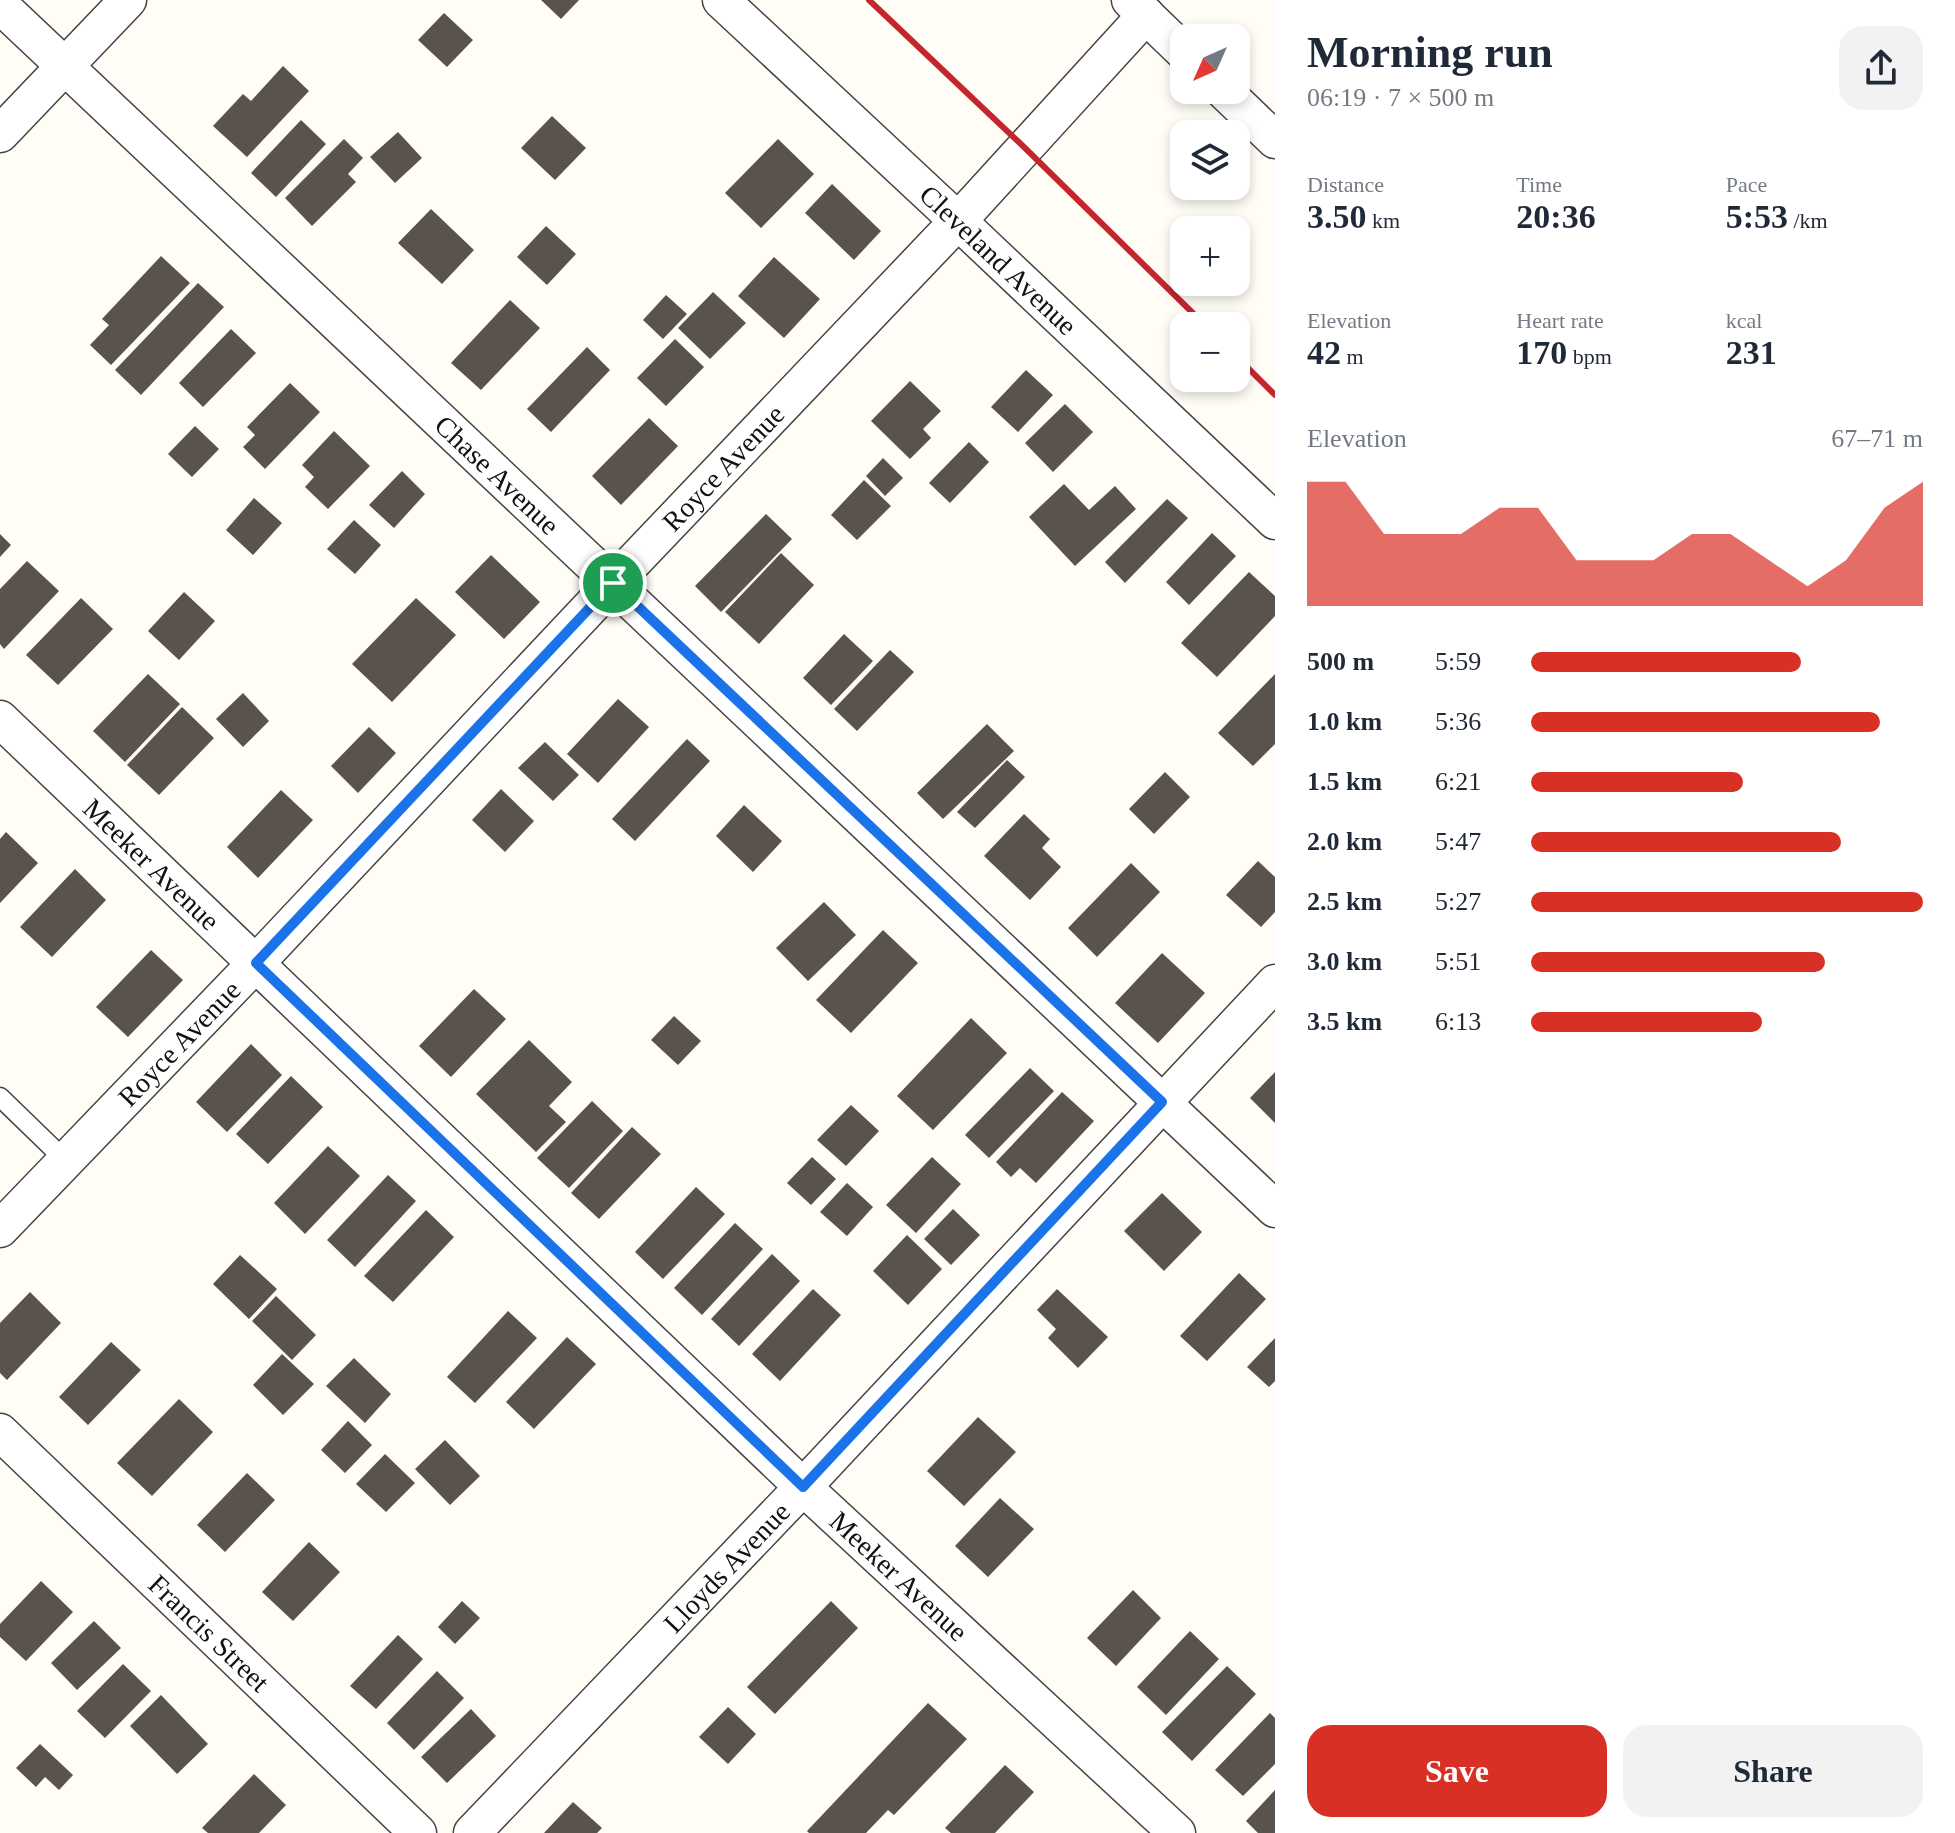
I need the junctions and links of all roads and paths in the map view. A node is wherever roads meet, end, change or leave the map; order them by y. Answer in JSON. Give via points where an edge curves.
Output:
{"nodes":[{"id":1,"x":128,"y":0,"type":"edge"},
{"id":2,"x":721,"y":0,"type":"edge"},
{"id":3,"x":0,"y":5,"type":"edge"},
{"id":4,"x":1138,"y":8,"type":"edge"},
{"id":5,"x":1170,"y":39,"type":"edge"},
{"id":6,"x":65,"y":67,"type":"junction"},
{"id":7,"x":1238,"y":104,"type":"edge"},
{"id":8,"x":0,"y":134,"type":"edge"},
{"id":9,"x":1275,"y":140,"type":"edge"},
{"id":10,"x":958,"y":221,"type":"junction"},
{"id":11,"x":1275,"y":521,"type":"edge"},
{"id":12,"x":613,"y":583,"type":"junction"},
{"id":13,"x":0,"y":719,"type":"edge"},
{"id":14,"x":256,"y":963,"type":"junction"},
{"id":15,"x":1275,"y":983,"type":"edge"},
{"id":16,"x":0,"y":1097,"type":"edge"},
{"id":17,"x":1162,"y":1102,"type":"junction"},
{"id":18,"x":66,"y":1161,"type":"junction"},
{"id":19,"x":1275,"y":1209,"type":"edge"},
{"id":20,"x":0,"y":1229,"type":"edge"},
{"id":21,"x":0,"y":1432,"type":"edge"},
{"id":22,"x":803,"y":1487,"type":"junction"},
{"id":23,"x":418,"y":1833,"type":"edge"},
{"id":24,"x":472,"y":1833,"type":"edge"},
{"id":25,"x":1177,"y":1833,"type":"edge"}],
"edges":[{"from":1,"to":6,"type":"street"},
{"from":2,"to":10,"type":"street","name":"Cleveland Avenue"},
{"from":3,"to":6,"type":"street","name":"Chase Avenue"},
{"from":4,"to":5,"type":"street"},
{"from":4,"to":10,"type":"street","name":"Royce Avenue"},
{"from":6,"to":8,"type":"street"},
{"from":6,"to":12,"type":"street","name":"Chase Avenue"},
{"from":7,"to":9,"type":"street"},
{"from":10,"to":11,"type":"street","name":"Cleveland Avenue"},
{"from":10,"to":12,"type":"street","name":"Royce Avenue"},
{"from":12,"to":14,"type":"street","name":"Royce Avenue"},
{"from":12,"to":17,"type":"street","name":"Chase Avenue"},
{"from":13,"to":14,"type":"street","name":"Meeker Avenue"},
{"from":14,"to":18,"type":"street","name":"Royce Avenue"},
{"from":14,"to":22,"type":"street","name":"Meeker Avenue"},
{"from":15,"to":17,"type":"street","name":"Lloyds Avenue"},
{"from":16,"to":18,"type":"lane"},
{"from":17,"to":19,"type":"street","name":"Chase Avenue"},
{"from":17,"to":22,"type":"street","name":"Lloyds Avenue"},
{"from":18,"to":20,"type":"street","name":"Royce Avenue"},
{"from":21,"to":23,"type":"street","name":"Francis Street"},
{"from":22,"to":24,"type":"street","name":"Lloyds Avenue"},
{"from":22,"to":25,"type":"street","name":"Meeker Avenue"}]}
